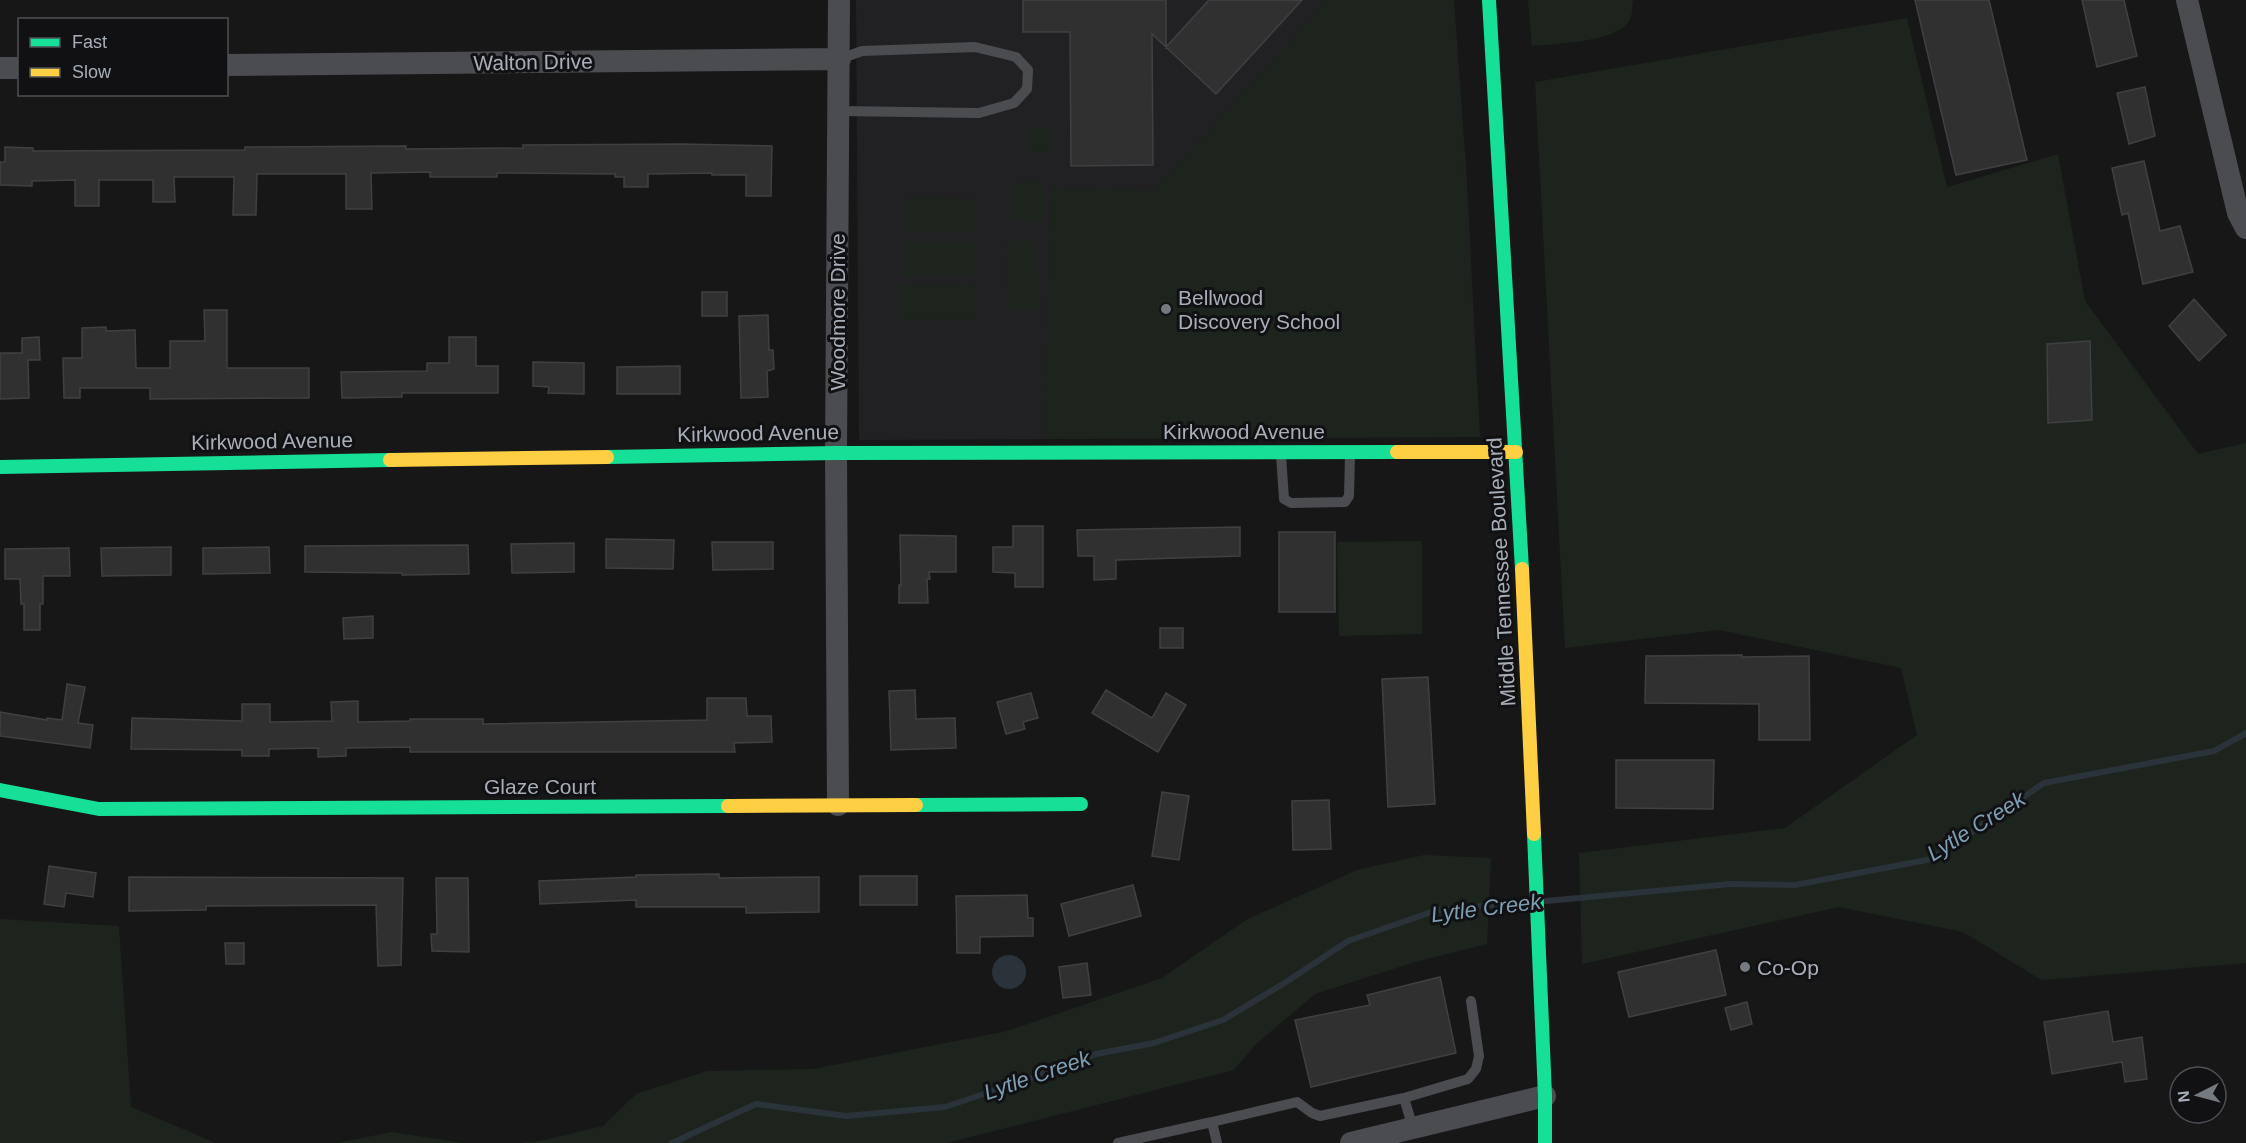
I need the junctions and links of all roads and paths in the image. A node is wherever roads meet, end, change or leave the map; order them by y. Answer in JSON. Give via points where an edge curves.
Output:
{"nodes":[{"id":1,"x":839,"y":0,"type":"edge"},
{"id":2,"x":1489,"y":0,"type":"edge"},
{"id":3,"x":2187,"y":0,"type":"edge"},
{"id":4,"x":840,"y":59,"type":"junction"},
{"id":5,"x":228,"y":65,"type":"edge"},
{"id":6,"x":0,"y":68,"type":"edge"},
{"id":7,"x":18,"y":68,"type":"edge"},
{"id":8,"x":839,"y":111,"type":"junction"},
{"id":9,"x":2246,"y":228,"type":"edge"},
{"id":10,"x":1281,"y":452,"type":"junction"},
{"id":11,"x":1350,"y":452,"type":"junction"},
{"id":12,"x":1516,"y":452,"type":"junction"},
{"id":13,"x":836,"y":453,"type":"junction"},
{"id":14,"x":0,"y":467,"type":"edge"},
{"id":15,"x":0,"y":790,"type":"edge"},
{"id":16,"x":1081,"y":804,"type":"dead end"},
{"id":17,"x":838,"y":805,"type":"junction"},
{"id":18,"x":1471,"y":1001,"type":"dead end"},
{"id":19,"x":1545,"y":1096,"type":"junction"},
{"id":20,"x":1404,"y":1098,"type":"junction"},
{"id":21,"x":1212,"y":1122,"type":"junction"},
{"id":22,"x":1413,"y":1128,"type":"junction"},
{"id":23,"x":1119,"y":1143,"type":"edge"},
{"id":24,"x":1217,"y":1143,"type":"edge"},
{"id":25,"x":1351,"y":1143,"type":"edge"},
{"id":26,"x":1545,"y":1143,"type":"edge"}],
"edges":[{"from":1,"to":4,"type":"street","name":"Woodmore Drive"},
{"from":2,"to":12,"type":"street","name":"Middle Tennessee Boulevard"},
{"from":3,"to":9,"type":"street","via":[[2238,213]]},
{"from":4,"to":5,"type":"street","name":"Walton Drive"},
{"from":4,"to":8,"type":"street","name":"Woodmore Drive"},
{"from":4,"to":8,"type":"lane","via":[[862,51],[975,47],[1016,57],[1028,70],[1027,89],[1014,103],[979,113]]},
{"from":6,"to":7,"type":"street"},
{"from":8,"to":13,"type":"street","name":"Woodmore Drive"},
{"from":10,"to":11,"type":"street","name":"Kirkwood Avenue"},
{"from":10,"to":11,"type":"lane","via":[[1284,499],[1291,503],[1345,502],[1349,496]]},
{"from":10,"to":13,"type":"street","name":"Kirkwood Avenue"},
{"from":11,"to":12,"type":"street","name":"Kirkwood Avenue"},
{"from":12,"to":19,"type":"street","name":"Middle Tennessee Boulevard"},
{"from":13,"to":14,"type":"street","name":"Kirkwood Avenue"},
{"from":13,"to":17,"type":"street","name":"Woodmore Drive"},
{"from":15,"to":17,"type":"street","name":"Glaze Court","via":[[99,809]]},
{"from":16,"to":17,"type":"street","name":"Glaze Court"},
{"from":18,"to":20,"type":"lane","via":[[1479,1056],[1476,1069],[1468,1079]]},
{"from":19,"to":22,"type":"street"},
{"from":19,"to":26,"type":"street","name":"Middle Tennessee Boulevard"},
{"from":20,"to":21,"type":"lane","via":[[1320,1116],[1297,1102]]},
{"from":20,"to":22,"type":"lane"},
{"from":21,"to":23,"type":"lane"},
{"from":21,"to":24,"type":"lane"},
{"from":22,"to":25,"type":"street"}]}
